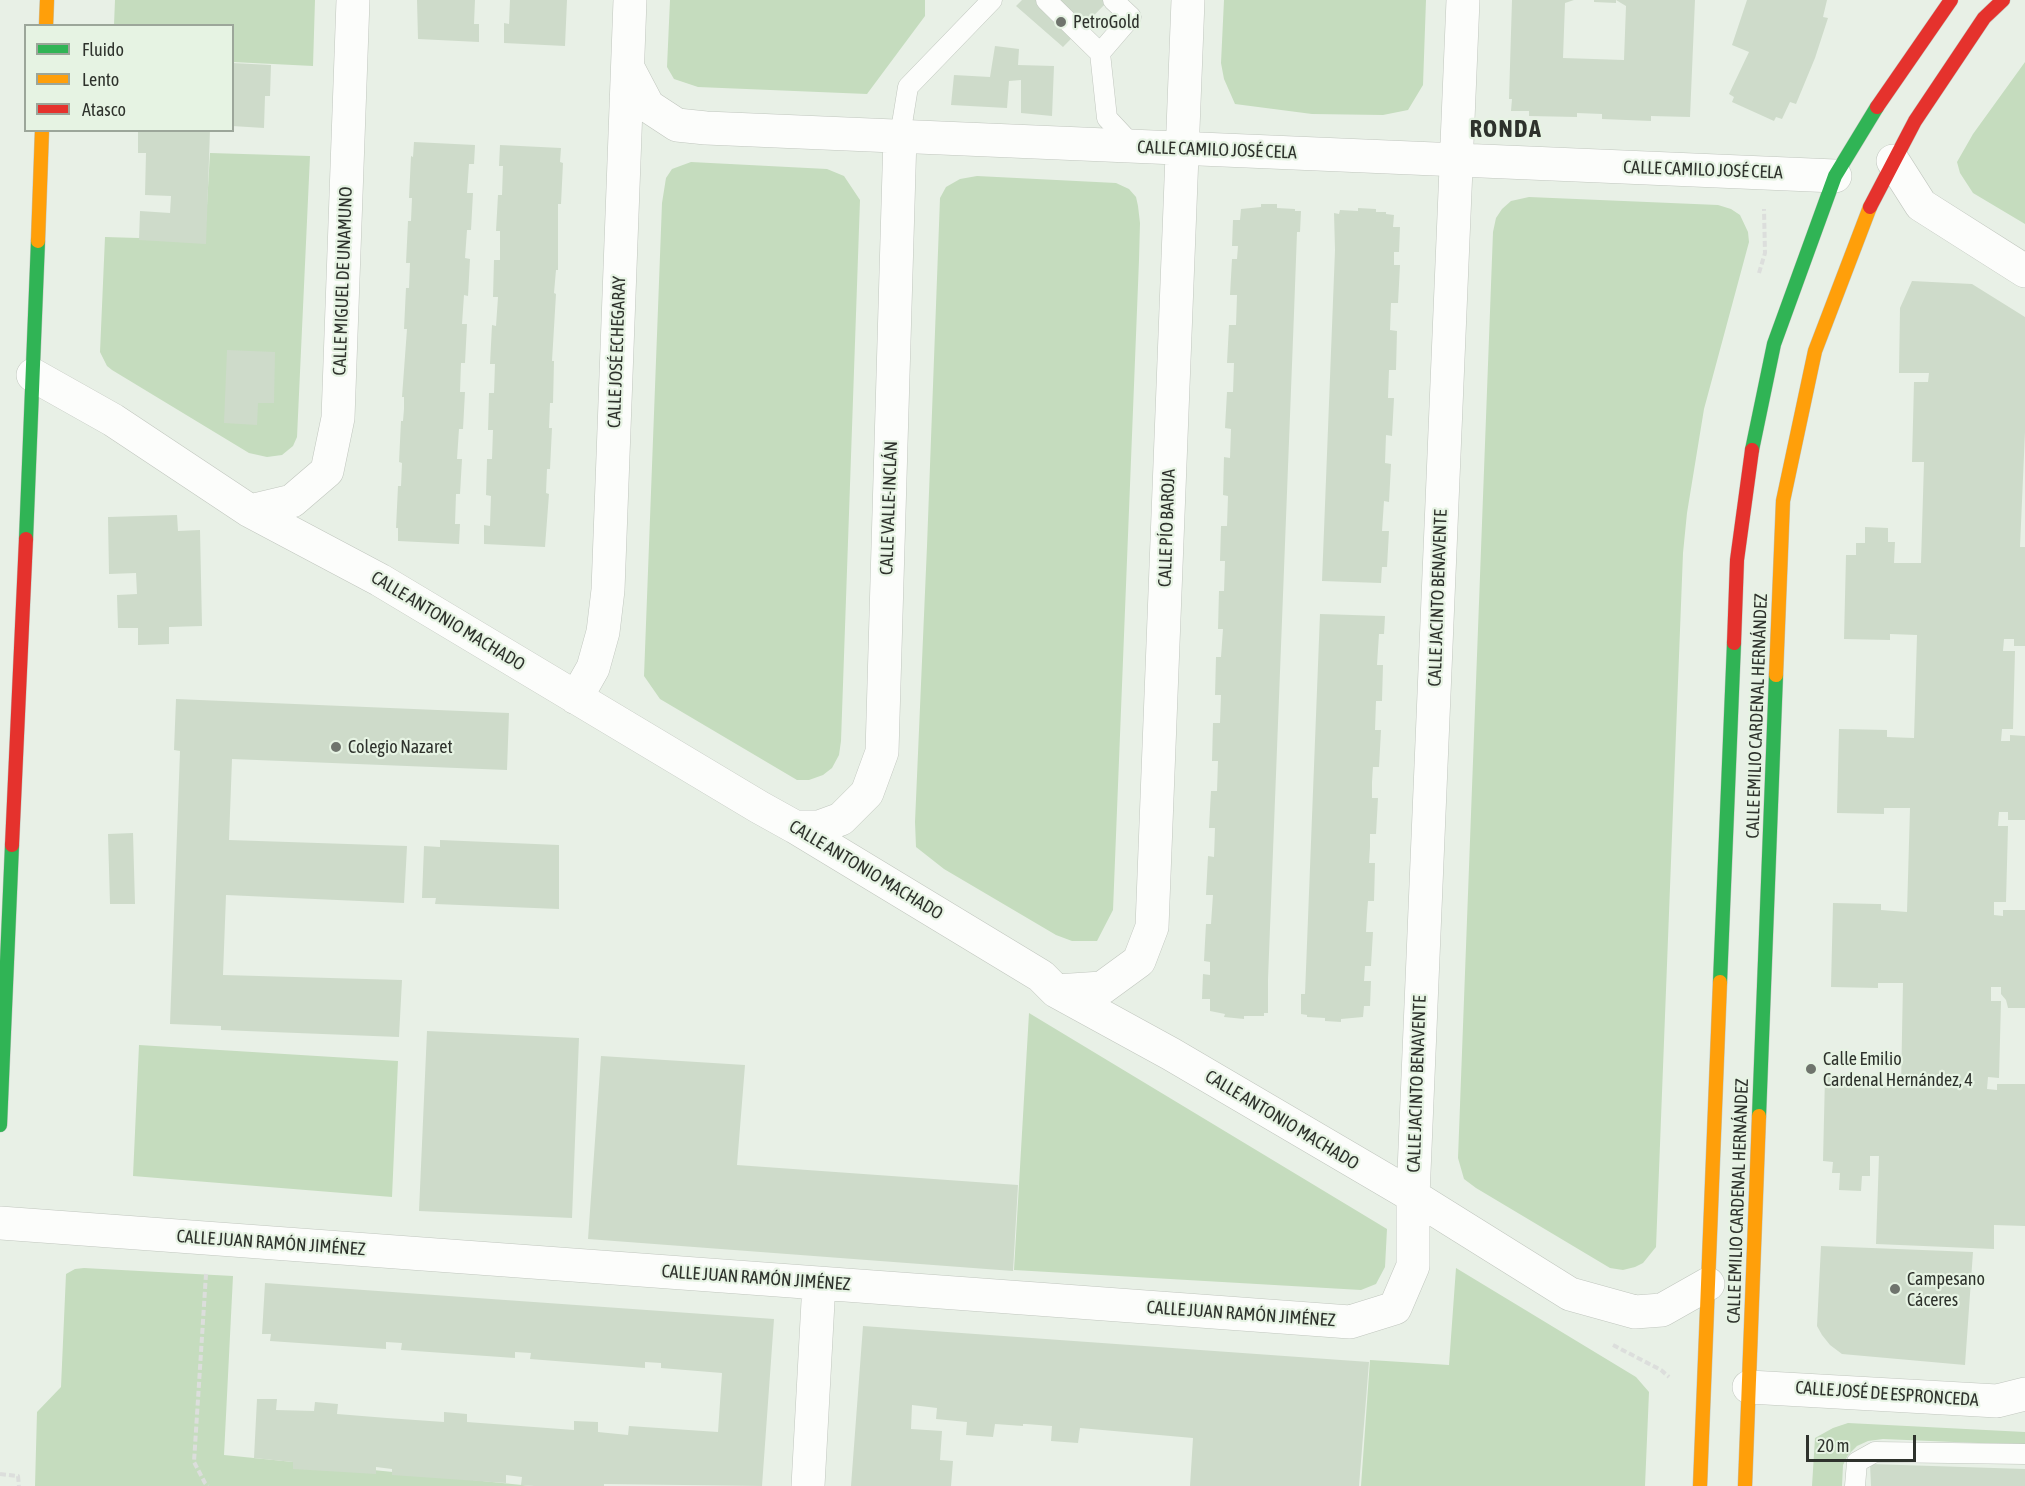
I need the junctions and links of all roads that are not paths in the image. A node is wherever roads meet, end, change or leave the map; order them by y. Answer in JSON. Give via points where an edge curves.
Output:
{"nodes":[{"id":1,"x":47,"y":0,"type":"edge"},
{"id":2,"x":353,"y":0,"type":"edge"},
{"id":3,"x":630,"y":0,"type":"edge"},
{"id":4,"x":992,"y":0,"type":"edge"},
{"id":5,"x":1046,"y":0,"type":"edge"},
{"id":6,"x":1113,"y":0,"type":"edge"},
{"id":7,"x":1188,"y":0,"type":"edge"},
{"id":8,"x":1463,"y":0,"type":"edge"},
{"id":9,"x":1952,"y":0,"type":"edge"},
{"id":10,"x":2003,"y":0,"type":"edge"},
{"id":11,"x":1132,"y":9,"type":"edge"},
{"id":12,"x":46,"y":24,"type":"edge"},
{"id":13,"x":1100,"y":53,"type":"junction"},
{"id":14,"x":628,"y":68,"type":"junction"},
{"id":15,"x":42,"y":132,"type":"edge"},
{"id":16,"x":900,"y":136,"type":"junction"},
{"id":17,"x":1134,"y":147,"type":"junction"},
{"id":18,"x":1182,"y":148,"type":"junction"},
{"id":19,"x":1456,"y":160,"type":"junction"},
{"id":20,"x":1893,"y":161,"type":"junction"},
{"id":21,"x":1835,"y":176,"type":"junction"},
{"id":22,"x":2025,"y":271,"type":"edge"},
{"id":23,"x":33,"y":375,"type":"junction"},
{"id":24,"x":250,"y":511,"type":"junction"},
{"id":25,"x":576,"y":698,"type":"junction"},
{"id":26,"x":795,"y":826,"type":"junction"},
{"id":27,"x":1056,"y":991,"type":"junction"},
{"id":28,"x":0,"y":1125,"type":"edge"},
{"id":29,"x":1413,"y":1196,"type":"junction"},
{"id":30,"x":0,"y":1223,"type":"edge"},
{"id":31,"x":819,"y":1282,"type":"junction"},
{"id":32,"x":1708,"y":1284,"type":"junction"},
{"id":33,"x":1749,"y":1387,"type":"junction"},
{"id":34,"x":2025,"y":1394,"type":"edge"},
{"id":35,"x":2025,"y":1454,"type":"edge"},
{"id":36,"x":808,"y":1486,"type":"edge"},
{"id":37,"x":1700,"y":1486,"type":"edge"},
{"id":38,"x":1745,"y":1486,"type":"edge"},
{"id":39,"x":1855,"y":1486,"type":"edge"}],
"edges":[{"from":1,"to":12,"type":"main road"},
{"from":2,"to":24,"type":"street","name":"CALLE MIGUEL DE UNAMUNO","via":[[338,418],[327,471],[292,501]]},
{"from":3,"to":14,"type":"street","name":"CALLE JOSÉ ECHEGARAY"},
{"from":4,"to":16,"type":"lane","via":[[908,87]]},
{"from":5,"to":13,"type":"lane"},
{"from":6,"to":11,"type":"lane"},
{"from":7,"to":18,"type":"street","name":"CALLE PÍO BAROJA"},
{"from":8,"to":19,"type":"street","name":"CALLE JACINTO BENAVENTE"},
{"from":9,"to":21,"type":"main road","name":"CALLE EMILIO CARDENAL HERNÁNDEZ","via":[[1880,102]]},
{"from":10,"to":20,"type":"main road","name":"CALLE EMILIO CARDENAL HERNÁNDEZ","via":[[1984,18],[1915,120]]},
{"from":11,"to":13,"type":"lane"},
{"from":13,"to":17,"type":"lane","via":[[1107,118]]},
{"from":14,"to":16,"type":"street","name":"CALLE CAMILO JOSÉ CELA","via":[[648,106],[677,125]]},
{"from":14,"to":25,"type":"street","name":"CALLE JOSÉ ECHEGARAY","via":[[608,590],[603,632],[593,668]]},
{"from":15,"to":23,"type":"main road"},
{"from":16,"to":17,"type":"street","name":"CALLE CAMILO JOSÉ CELA"},
{"from":16,"to":26,"type":"street","name":"CALLE VALLE-INCLÁN","via":[[882,752],[867,793],[841,819],[819,826]]},
{"from":17,"to":18,"type":"street","name":"CALLE CAMILO JOSÉ CELA"},
{"from":18,"to":19,"type":"street","name":"CALLE CAMILO JOSÉ CELA"},
{"from":18,"to":27,"type":"street","name":"CALLE PÍO BAROJA","via":[[1152,927],[1139,961],[1102,988]]},
{"from":19,"to":21,"type":"street","name":"CALLE CAMILO JOSÉ CELA"},
{"from":19,"to":29,"type":"street","name":"CALLE JACINTO BENAVENTE"},
{"from":20,"to":22,"type":"street","via":[[1922,205]]},
{"from":20,"to":33,"type":"main road","name":"CALLE EMILIO CARDENAL HERNÁNDEZ","via":[[1864,218],[1815,351],[1783,501]]},
{"from":21,"to":32,"type":"main road","name":"CALLE EMILIO CARDENAL HERNÁNDEZ","via":[[1774,344],[1751,456],[1737,560]]},
{"from":23,"to":24,"type":"street","name":"CALLE ANTONIO MACHADO","via":[[113,420]]},
{"from":23,"to":28,"type":"main road"},
{"from":24,"to":25,"type":"street","name":"CALLE ANTONIO MACHADO","via":[[380,580]]},
{"from":25,"to":26,"type":"street","name":"CALLE ANTONIO MACHADO"},
{"from":26,"to":27,"type":"street","name":"CALLE ANTONIO MACHADO","via":[[1041,976]]},
{"from":27,"to":29,"type":"street","name":"CALLE ANTONIO MACHADO"},
{"from":29,"to":31,"type":"street","name":"CALLE JUAN RAMÓN JIMÉNEZ","via":[[1413,1266],[1395,1308],[1350,1322]]},
{"from":29,"to":32,"type":"street","name":"CALLE ANTONIO MACHADO","via":[[1570,1293],[1635,1312],[1662,1310]]},
{"from":30,"to":31,"type":"street","name":"CALLE JUAN RAMÓN JIMÉNEZ"},
{"from":31,"to":36,"type":"street"},
{"from":32,"to":37,"type":"main road","name":"CALLE EMILIO CARDENAL HERNÁNDEZ"},
{"from":33,"to":34,"type":"street","name":"CALLE JOSÉ DE ESPRONCEDA","via":[[1997,1401]]},
{"from":33,"to":38,"type":"main road","name":"CALLE EMILIO CARDENAL HERNÁNDEZ"},
{"from":35,"to":39,"type":"lane","via":[[1875,1452],[1857,1462]]}]}
